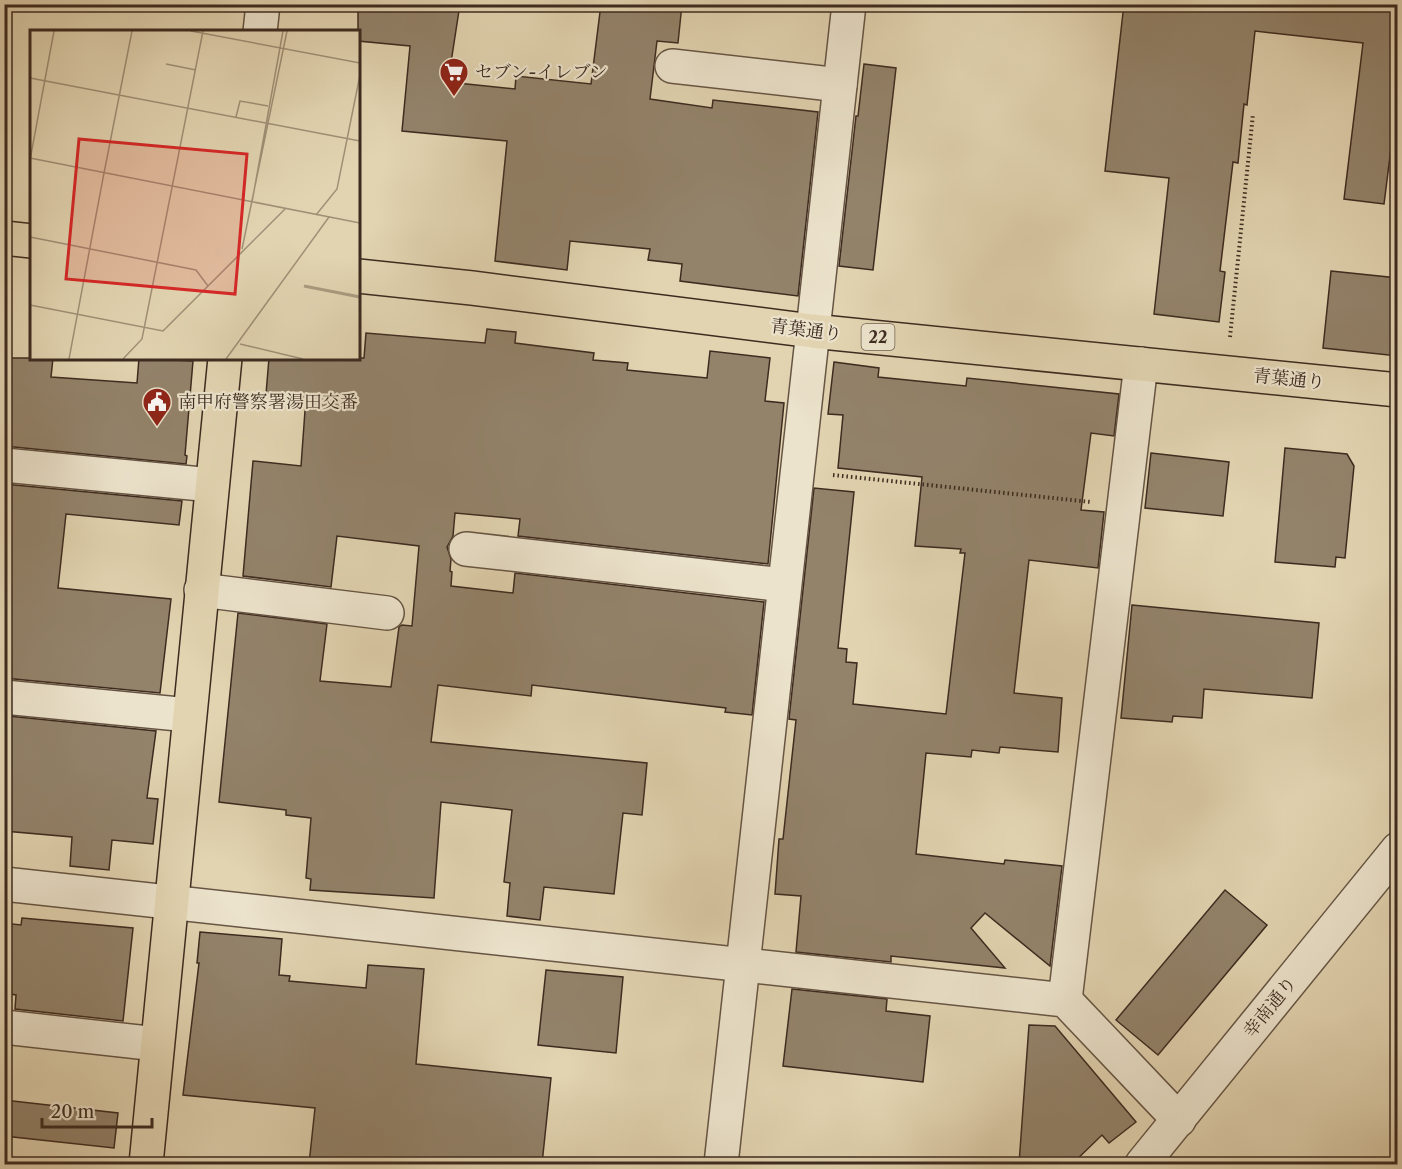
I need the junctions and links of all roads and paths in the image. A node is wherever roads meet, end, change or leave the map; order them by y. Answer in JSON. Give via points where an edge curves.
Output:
{"nodes":[{"id":1,"x":263,"y":4,"type":"edge"},
{"id":2,"x":849,"y":4,"type":"edge"},
{"id":3,"x":260,"y":30,"type":"edge"},
{"id":4,"x":672,"y":66,"type":"dead end"},
{"id":5,"x":840,"y":85,"type":"junction"},
{"id":6,"x":1253,"y":114,"type":"dead end"},
{"id":7,"x":4,"y":238,"type":"edge"},
{"id":8,"x":30,"y":241,"type":"edge"},
{"id":9,"x":360,"y":276,"type":"edge"},
{"id":10,"x":812,"y":331,"type":"junction"},
{"id":11,"x":225,"y":360,"type":"edge"},
{"id":12,"x":1141,"y":364,"type":"junction"},
{"id":13,"x":1227,"y":373,"type":"junction"},
{"id":14,"x":1398,"y":390,"type":"edge"},
{"id":15,"x":4,"y":465,"type":"edge"},
{"id":16,"x":796,"y":471,"type":"junction"},
{"id":17,"x":212,"y":485,"type":"junction"},
{"id":18,"x":1124,"y":506,"type":"junction"},
{"id":19,"x":466,"y":549,"type":"dead end"},
{"id":20,"x":784,"y":585,"type":"junction"},
{"id":21,"x":201,"y":590,"type":"junction"},
{"id":22,"x":387,"y":613,"type":"dead end"},
{"id":23,"x":4,"y":697,"type":"edge"},
{"id":24,"x":189,"y":716,"type":"junction"},
{"id":25,"x":1398,"y":849,"type":"edge"},
{"id":26,"x":4,"y":884,"type":"edge"},
{"id":27,"x":171,"y":902,"type":"junction"},
{"id":28,"x":742,"y":964,"type":"junction"},
{"id":29,"x":1065,"y":1000,"type":"junction"},
{"id":30,"x":4,"y":1027,"type":"edge"},
{"id":31,"x":157,"y":1044,"type":"junction"},
{"id":32,"x":1179,"y":1120,"type":"junction"},
{"id":33,"x":146,"y":1164,"type":"edge"},
{"id":34,"x":721,"y":1164,"type":"edge"},
{"id":35,"x":1142,"y":1164,"type":"edge"}],
"edges":[{"from":1,"to":3,"type":"street"},
{"from":2,"to":5,"type":"street"},
{"from":4,"to":5,"type":"street"},
{"from":5,"to":10,"type":"street"},
{"from":6,"to":13,"type":"path"},
{"from":7,"to":8,"type":"main road"},
{"from":9,"to":10,"type":"main road","name":"青葉通り","number":"22"},
{"from":10,"to":12,"type":"main road","name":"青葉通り","number":"22"},
{"from":10,"to":16,"type":"street"},
{"from":11,"to":17,"type":"main road"},
{"from":12,"to":13,"type":"main road","name":"青葉通り","number":"22"},
{"from":12,"to":18,"type":"street"},
{"from":13,"to":14,"type":"main road","name":"青葉通り","number":"22"},
{"from":15,"to":17,"type":"street"},
{"from":16,"to":18,"type":"path"},
{"from":16,"to":20,"type":"street"},
{"from":17,"to":21,"type":"main road"},
{"from":18,"to":29,"type":"street"},
{"from":19,"to":20,"type":"street"},
{"from":20,"to":28,"type":"street"},
{"from":21,"to":22,"type":"street"},
{"from":21,"to":24,"type":"main road"},
{"from":23,"to":24,"type":"street"},
{"from":24,"to":27,"type":"main road"},
{"from":25,"to":32,"type":"street","name":"幸南通り"},
{"from":26,"to":27,"type":"street"},
{"from":27,"to":28,"type":"street"},
{"from":27,"to":31,"type":"main road"},
{"from":28,"to":29,"type":"street"},
{"from":28,"to":34,"type":"street"},
{"from":29,"to":32,"type":"street"},
{"from":30,"to":31,"type":"street"},
{"from":31,"to":33,"type":"main road"},
{"from":32,"to":35,"type":"street","name":"幸南通り"}]}
